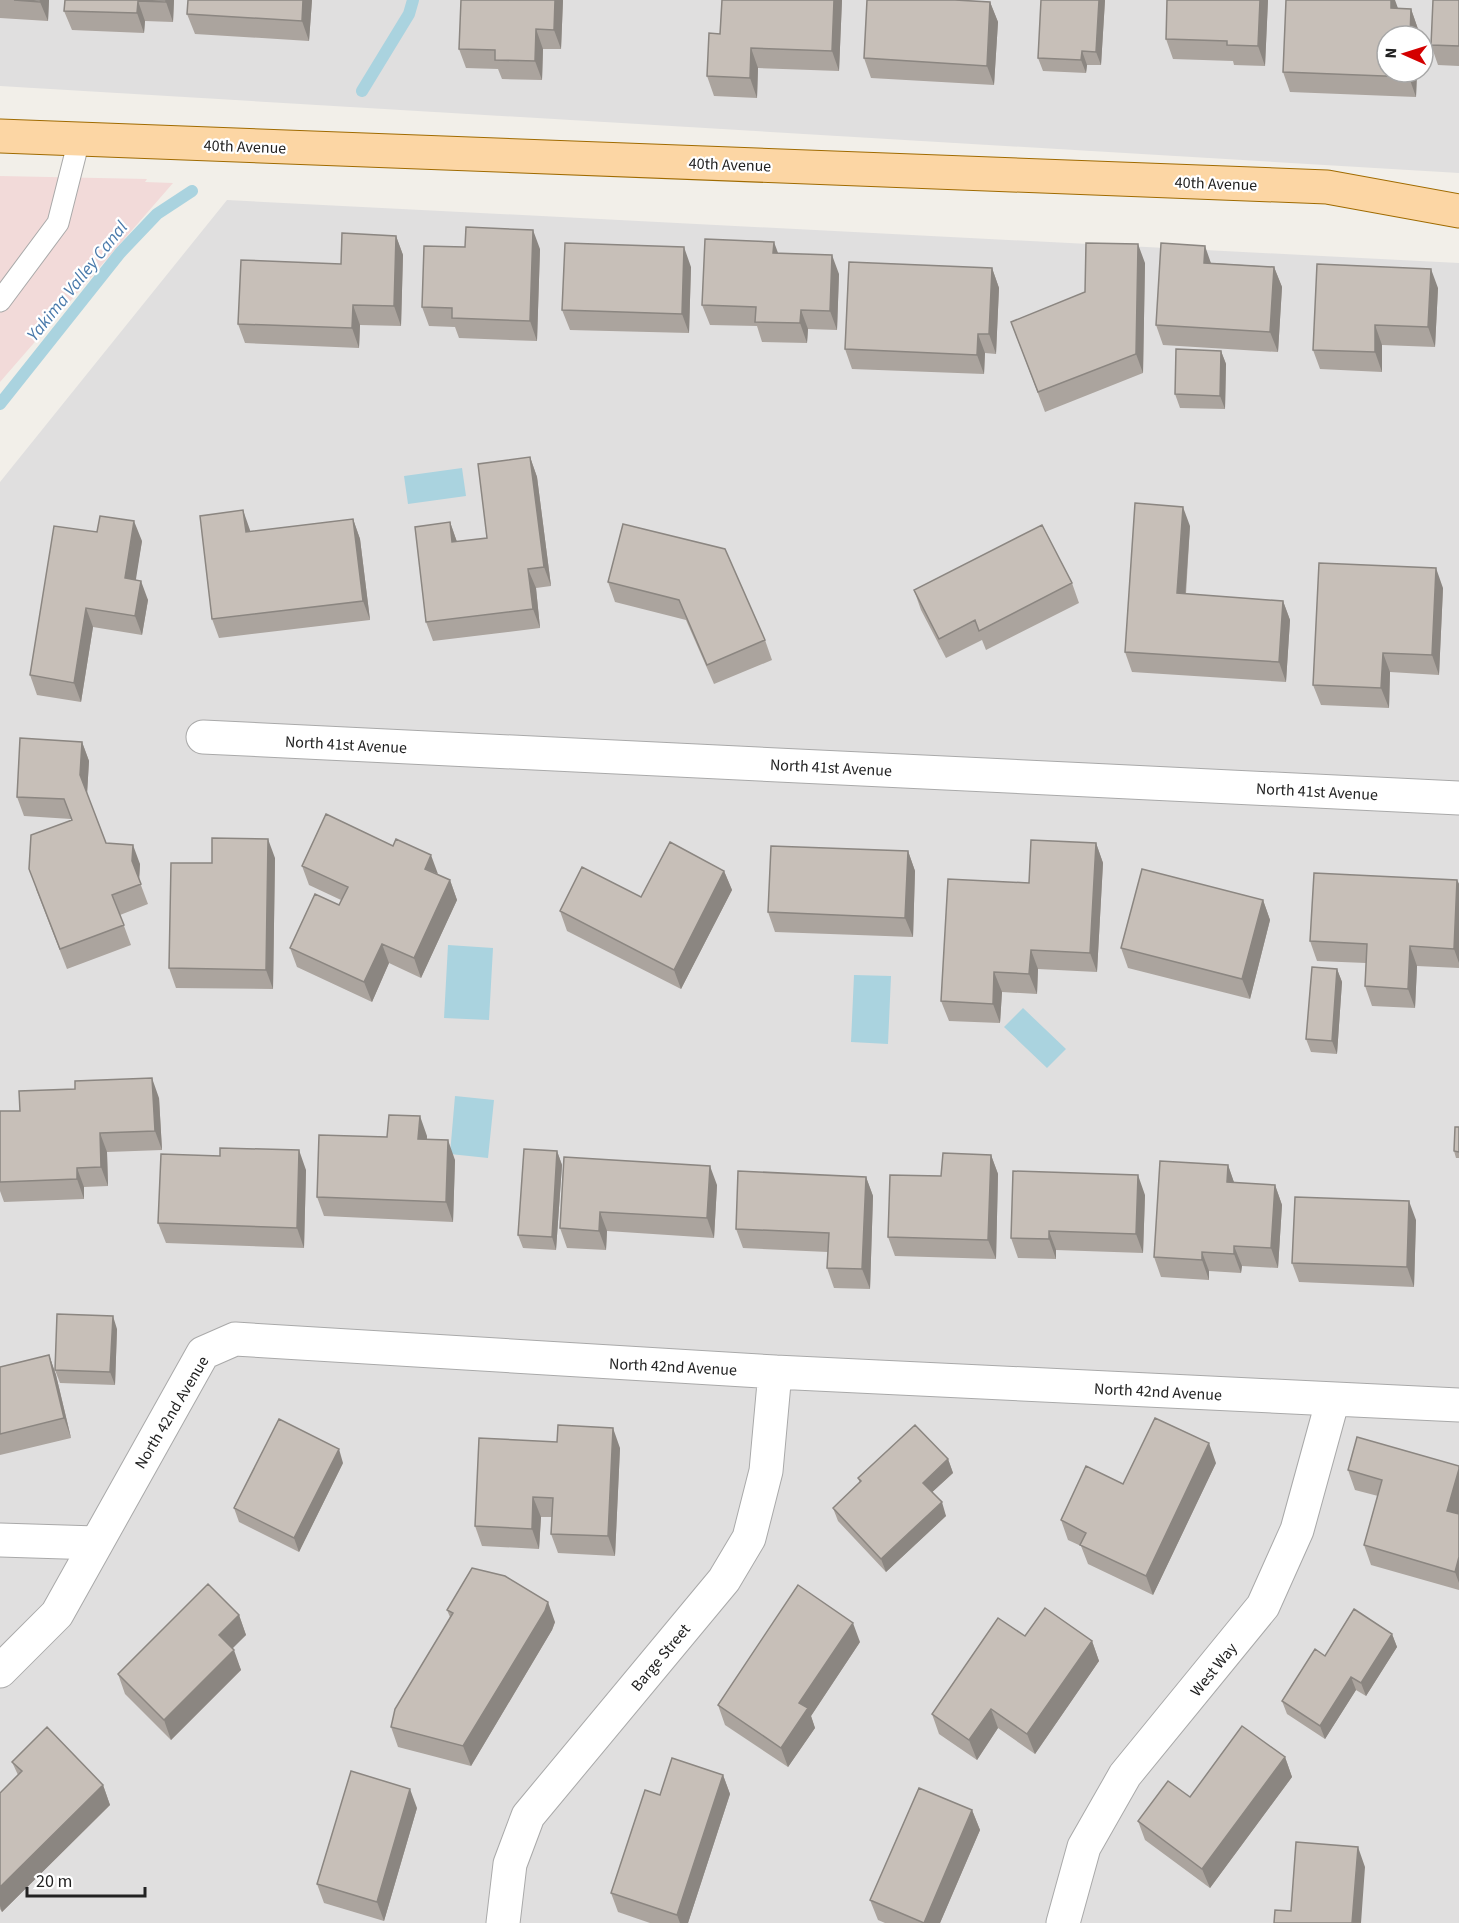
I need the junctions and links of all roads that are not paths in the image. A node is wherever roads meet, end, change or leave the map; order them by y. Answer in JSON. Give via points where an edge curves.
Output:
{"nodes":[{"id":1,"x":0,"y":136,"type":"edge"},
{"id":2,"x":79,"y":140,"type":"junction"},
{"id":3,"x":1459,"y":211,"type":"edge"},
{"id":4,"x":0,"y":301,"type":"edge"},
{"id":5,"x":203,"y":737,"type":"dead end"},
{"id":6,"x":1459,"y":798,"type":"edge"},
{"id":7,"x":774,"y":1372,"type":"junction"},
{"id":8,"x":1332,"y":1399,"type":"junction"},
{"id":9,"x":1459,"y":1405,"type":"edge"},
{"id":10,"x":0,"y":1540,"type":"edge"},
{"id":11,"x":96,"y":1543,"type":"junction"},
{"id":12,"x":0,"y":1671,"type":"edge"},
{"id":13,"x":503,"y":1923,"type":"edge"},
{"id":14,"x":1063,"y":1923,"type":"edge"}],
"edges":[{"from":1,"to":2,"type":"main road","name":"40th Avenue"},
{"from":2,"to":3,"type":"main road","name":"40th Avenue","via":[[1326,187]]},
{"from":2,"to":4,"type":"lane","via":[[58,223]]},
{"from":5,"to":6,"type":"street","name":"North 41st Avenue"},
{"from":7,"to":8,"type":"street","name":"North 42nd Avenue"},
{"from":7,"to":11,"type":"street","name":"North 42nd Avenue","via":[[235,1339],[203,1353]]},
{"from":7,"to":13,"type":"street","name":"Barge Street","via":[[766,1471],[749,1538],[724,1580],[528,1816],[510,1864]]},
{"from":8,"to":9,"type":"street","name":"North 42nd Avenue"},
{"from":8,"to":14,"type":"street","name":"West Way","via":[[1296,1530],[1263,1606],[1125,1775],[1084,1847]]},
{"from":10,"to":11,"type":"street"},
{"from":11,"to":12,"type":"street","name":"North 42nd Avenue","via":[[57,1614]]}]}
